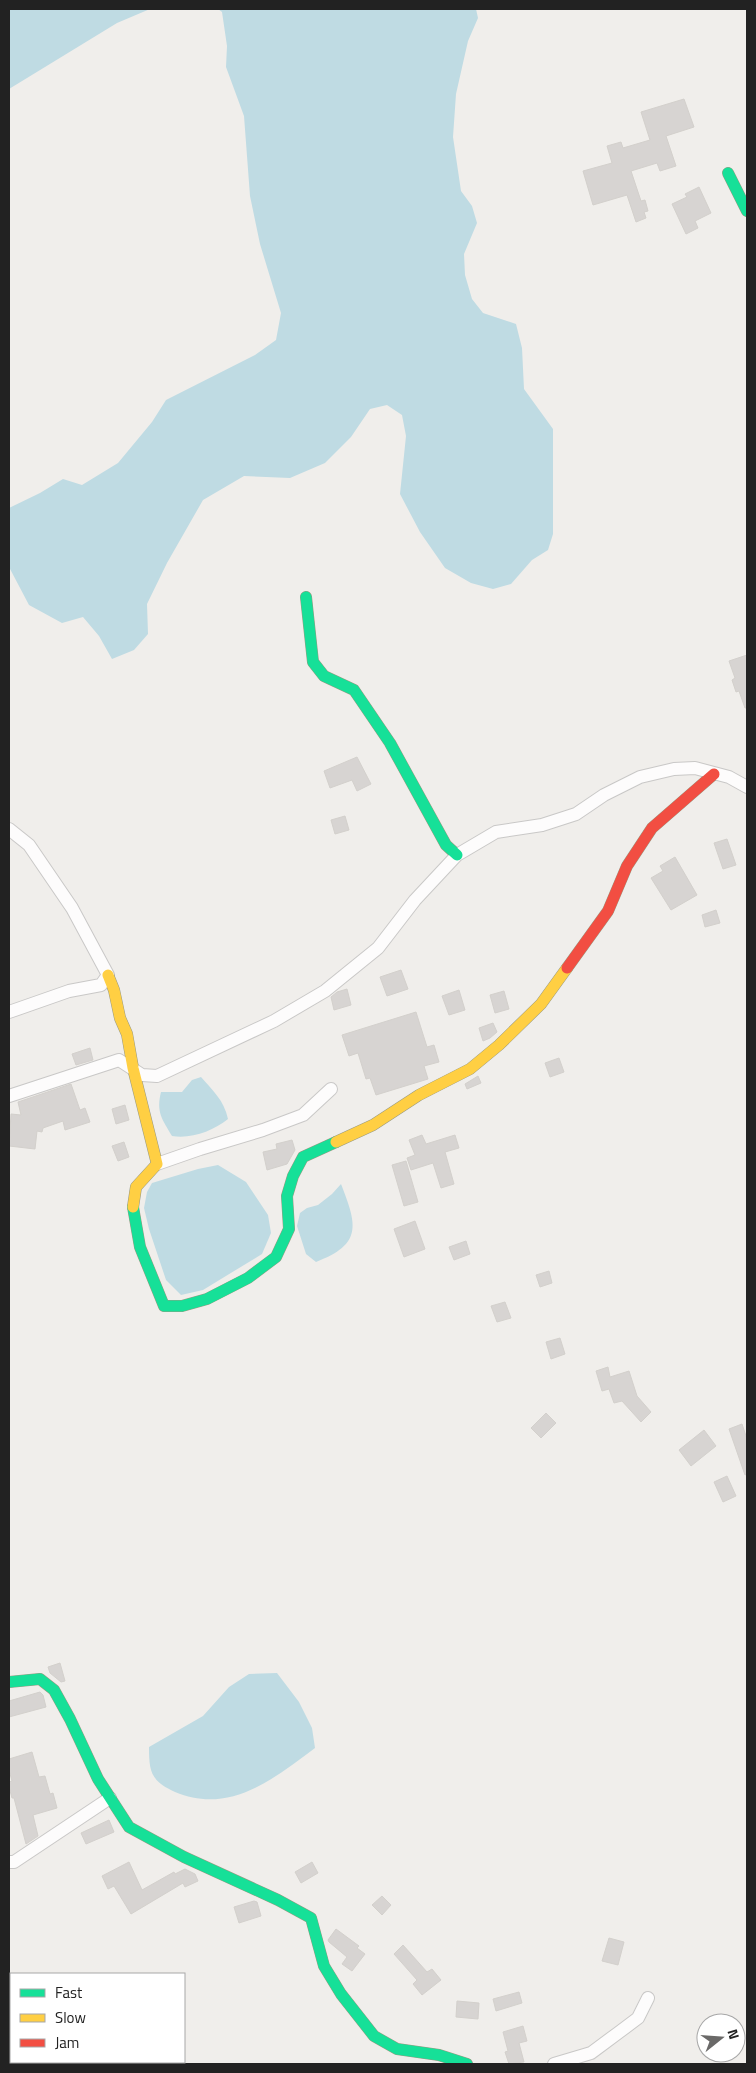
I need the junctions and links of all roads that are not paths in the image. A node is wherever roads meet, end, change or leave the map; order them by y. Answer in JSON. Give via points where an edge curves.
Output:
{"nodes":[{"id":1,"x":728,"y":173,"type":"dead end"},
{"id":2,"x":747,"y":211,"type":"edge"},
{"id":3,"x":306,"y":597,"type":"dead end"},
{"id":4,"x":714,"y":774,"type":"junction"},
{"id":5,"x":747,"y":786,"type":"edge"},
{"id":6,"x":9,"y":829,"type":"edge"},
{"id":7,"x":457,"y":855,"type":"junction"},
{"id":8,"x":108,"y":975,"type":"junction"},
{"id":9,"x":9,"y":1012,"type":"edge"},
{"id":10,"x":133,"y":1068,"type":"junction"},
{"id":11,"x":331,"y":1089,"type":"dead end"},
{"id":12,"x":9,"y":1096,"type":"edge"},
{"id":13,"x":157,"y":1164,"type":"junction"},
{"id":14,"x":9,"y":1682,"type":"edge"},
{"id":15,"x":110,"y":1798,"type":"junction"},
{"id":16,"x":9,"y":1862,"type":"edge"},
{"id":17,"x":648,"y":1998,"type":"dead end"},
{"id":18,"x":467,"y":2064,"type":"edge"},
{"id":19,"x":554,"y":2064,"type":"edge"}],
"edges":[{"from":1,"to":2,"type":"street"},
{"from":3,"to":7,"type":"street","via":[[313,662],[324,676],[354,690],[390,743],[446,846]]},
{"from":4,"to":5,"type":"street"},
{"from":4,"to":7,"type":"street","via":[[695,768],[640,777],[576,814],[542,825],[496,832]]},
{"from":4,"to":13,"type":"street","via":[[652,828],[627,866],[608,911],[541,1004],[499,1045],[470,1069],[373,1125],[303,1157],[287,1196],[288,1229],[276,1257],[248,1278],[207,1299],[182,1306],[164,1306],[134,1230],[132,1204],[135,1188]]},
{"from":6,"to":8,"type":"street","via":[[29,845],[72,908]]},
{"from":7,"to":10,"type":"street","via":[[415,900],[378,948],[325,991],[274,1021],[157,1076],[142,1075]]},
{"from":8,"to":9,"type":"street","via":[[101,985],[69,991]]},
{"from":8,"to":10,"type":"street","via":[[127,1034]]},
{"from":10,"to":12,"type":"street","via":[[119,1060]]},
{"from":10,"to":13,"type":"street"},
{"from":11,"to":13,"type":"street","via":[[303,1114]]},
{"from":14,"to":15,"type":"street","via":[[40,1679],[54,1690]]},
{"from":15,"to":16,"type":"street","via":[[14,1862]]},
{"from":15,"to":18,"type":"street","via":[[129,1827],[311,1918],[324,1966],[374,2036],[397,2049],[439,2055]]},
{"from":17,"to":19,"type":"street","via":[[638,2018],[591,2052]]}]}
